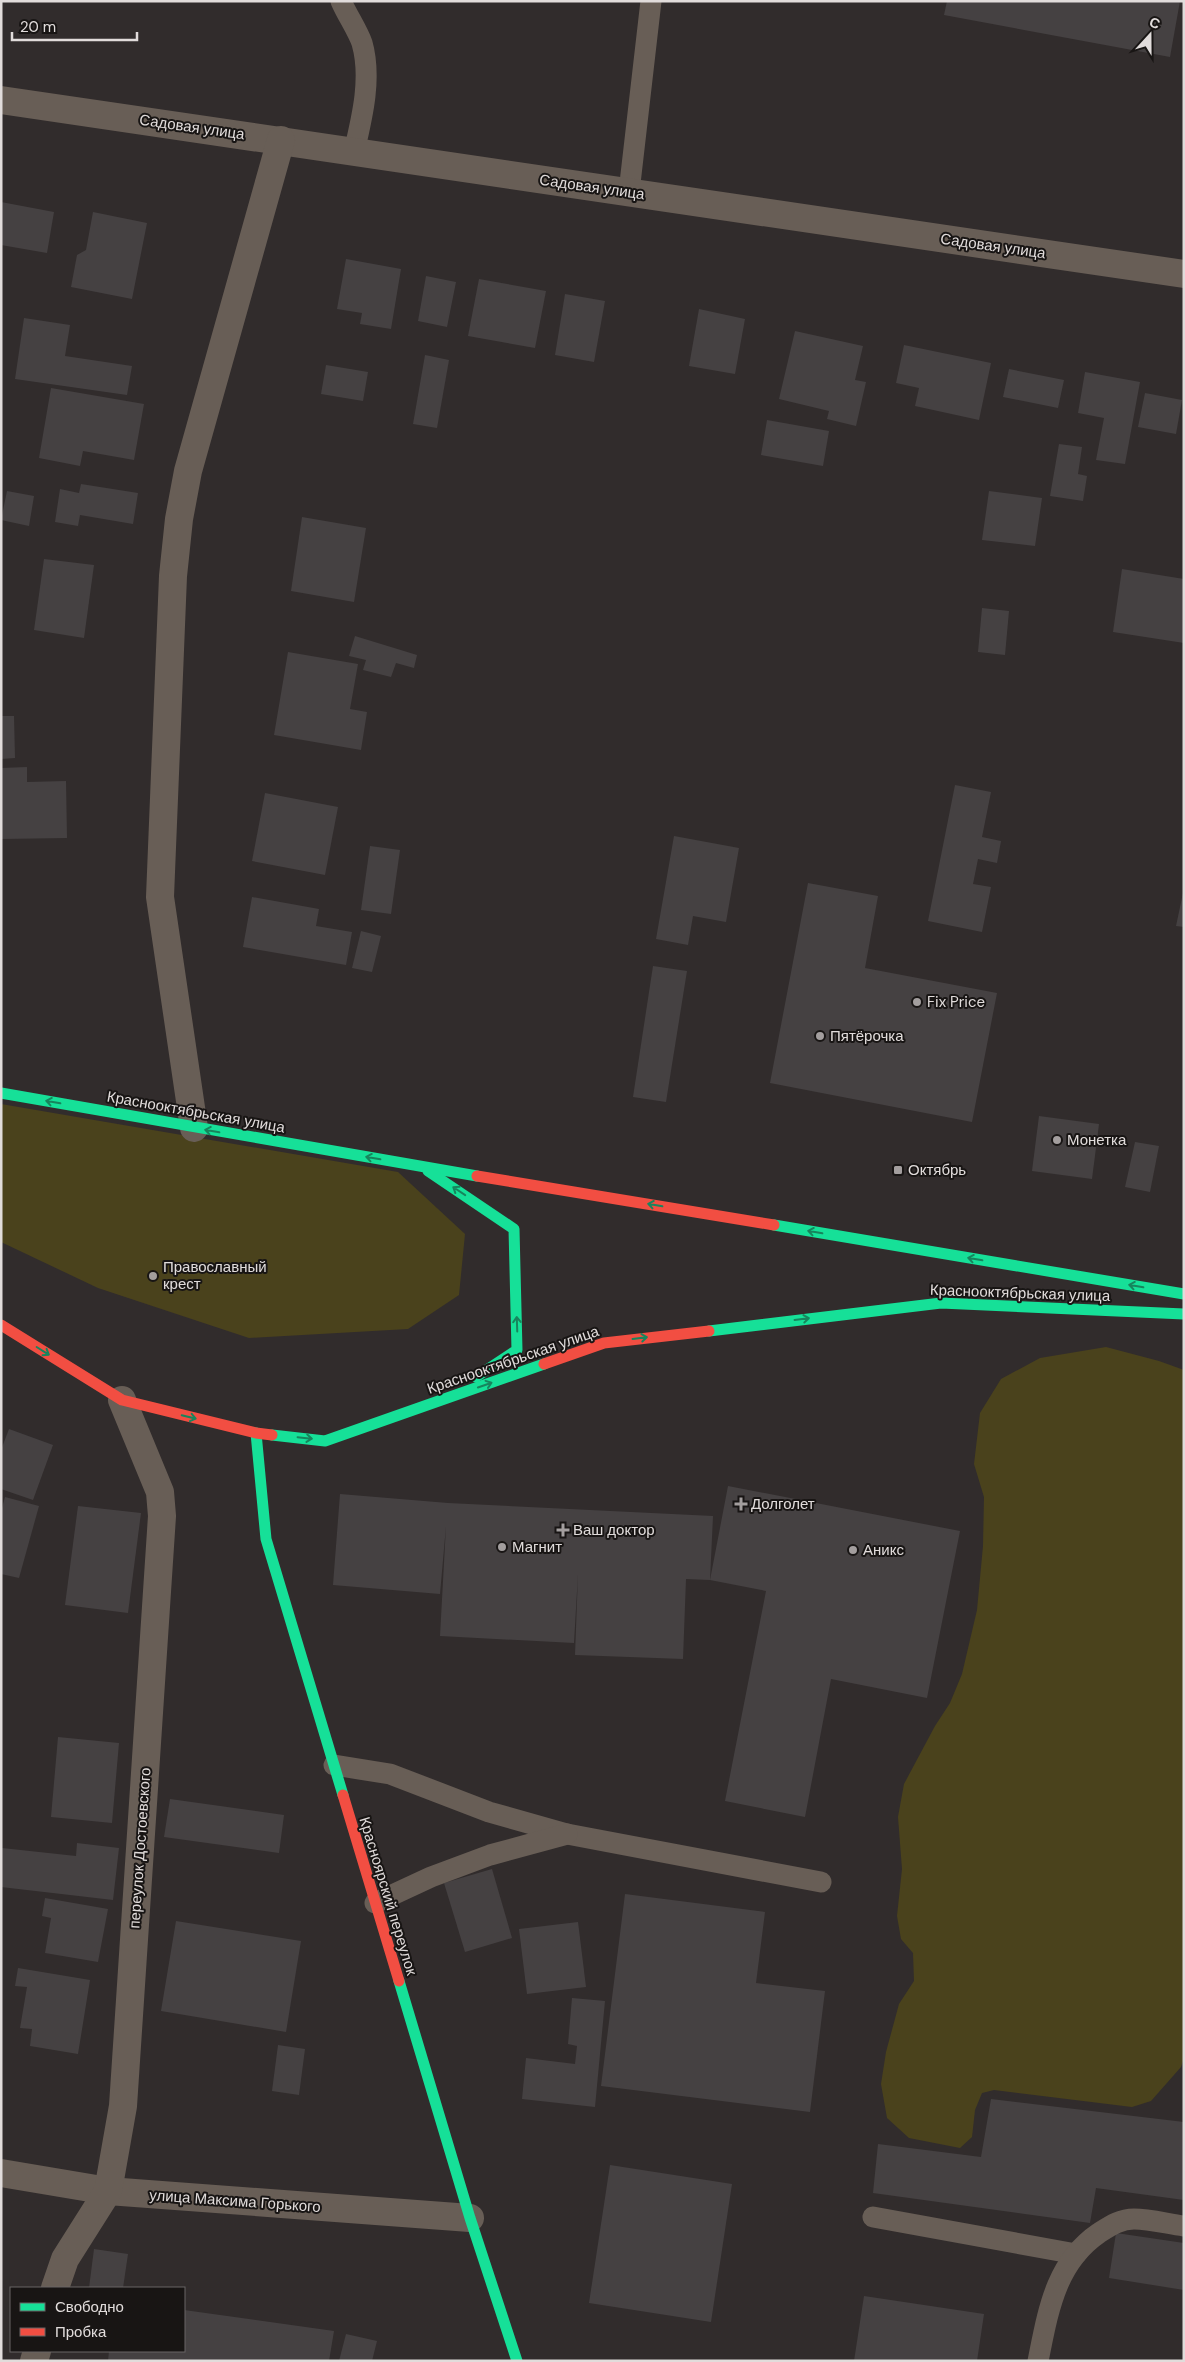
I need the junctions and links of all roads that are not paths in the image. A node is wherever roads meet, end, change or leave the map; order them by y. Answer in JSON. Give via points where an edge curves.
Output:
{"nodes":[{"id":1,"x":341,"y":1,"type":"edge"},
{"id":2,"x":651,"y":1,"type":"edge"},
{"id":3,"x":1,"y":100,"type":"edge"},
{"id":4,"x":280,"y":140,"type":"junction"},
{"id":5,"x":354,"y":152,"type":"junction"},
{"id":6,"x":629,"y":192,"type":"junction"},
{"id":7,"x":1184,"y":274,"type":"edge"},
{"id":8,"x":1,"y":1093,"type":"edge"},
{"id":9,"x":194,"y":1128,"type":"junction"},
{"id":10,"x":421,"y":1166,"type":"junction"},
{"id":11,"x":1184,"y":1294,"type":"edge"},
{"id":12,"x":1184,"y":1314,"type":"edge"},
{"id":13,"x":1,"y":1325,"type":"edge"},
{"id":14,"x":122,"y":1400,"type":"junction"},
{"id":15,"x":439,"y":1401,"type":"junction"},
{"id":16,"x":256,"y":1434,"type":"junction"},
{"id":17,"x":334,"y":1765,"type":"junction"},
{"id":18,"x":567,"y":1834,"type":"junction"},
{"id":19,"x":821,"y":1882,"type":"dead end"},
{"id":20,"x":375,"y":1902,"type":"junction"},
{"id":21,"x":1,"y":2173,"type":"edge"},
{"id":22,"x":108,"y":2191,"type":"junction"},
{"id":23,"x":873,"y":2217,"type":"dead end"},
{"id":24,"x":470,"y":2218,"type":"junction"},
{"id":25,"x":1184,"y":2226,"type":"edge"},
{"id":26,"x":1076,"y":2254,"type":"junction"},
{"id":27,"x":55,"y":2287,"type":"edge"},
{"id":28,"x":517,"y":2361,"type":"edge"},
{"id":29,"x":1038,"y":2361,"type":"edge"}],
"edges":[{"from":1,"to":5,"type":"lane","via":[[362,43],[366,83]]},
{"from":2,"to":6,"type":"lane"},
{"from":3,"to":4,"type":"street","name":"Садовая улица"},
{"from":4,"to":5,"type":"street","name":"Садовая улица"},
{"from":4,"to":9,"type":"street","via":[[188,472],[172,576],[160,897]]},
{"from":5,"to":6,"type":"street","name":"Садовая улица"},
{"from":6,"to":7,"type":"street","name":"Садовая улица"},
{"from":9,"to":8,"type":"main road","name":"Краснооктябрьская улица","one_way":true},
{"from":10,"to":9,"type":"main road","name":"Краснооктябрьская улица","one_way":true},
{"from":11,"to":10,"type":"main road","name":"Краснооктябрьская улица","one_way":true},
{"from":15,"to":10,"type":"main road","one_way":true,"via":[[517,1350],[514,1228]]},
{"from":15,"to":12,"type":"main road","name":"Краснооктябрьская улица","one_way":true,"via":[[604,1343],[941,1302]]},
{"from":13,"to":14,"type":"main road","name":"Краснооктябрьская улица","one_way":true},
{"from":14,"to":16,"type":"main road","name":"Краснооктябрьская улица","one_way":true},
{"from":14,"to":22,"type":"street","name":"переулок Достоевского","via":[[160,1492],[162,1516],[123,2106]]},
{"from":16,"to":15,"type":"main road","name":"Краснооктябрьская улица","one_way":true,"via":[[325,1441]]},
{"from":16,"to":17,"type":"main road","name":"Красноярский переулок","via":[[266,1539]]},
{"from":17,"to":18,"type":"lane","via":[[390,1774],[489,1812]]},
{"from":17,"to":20,"type":"main road","name":"Красноярский переулок"},
{"from":18,"to":19,"type":"lane"},
{"from":18,"to":20,"type":"lane","via":[[490,1855]]},
{"from":20,"to":24,"type":"main road","name":"Красноярский переулок"},
{"from":21,"to":22,"type":"street","name":"улица Максима Горького"},
{"from":22,"to":24,"type":"street","name":"улица Максима Горького"},
{"from":22,"to":27,"type":"street","name":"переулок Достоевского","via":[[65,2259]]},
{"from":23,"to":26,"type":"lane"},
{"from":24,"to":28,"type":"main road","name":"Красноярский переулок"},
{"from":25,"to":26,"type":"lane","via":[[1134,2219],[1116,2222],[1086,2242]]},
{"from":26,"to":29,"type":"lane","via":[[1065,2267],[1052,2296]]}]}
